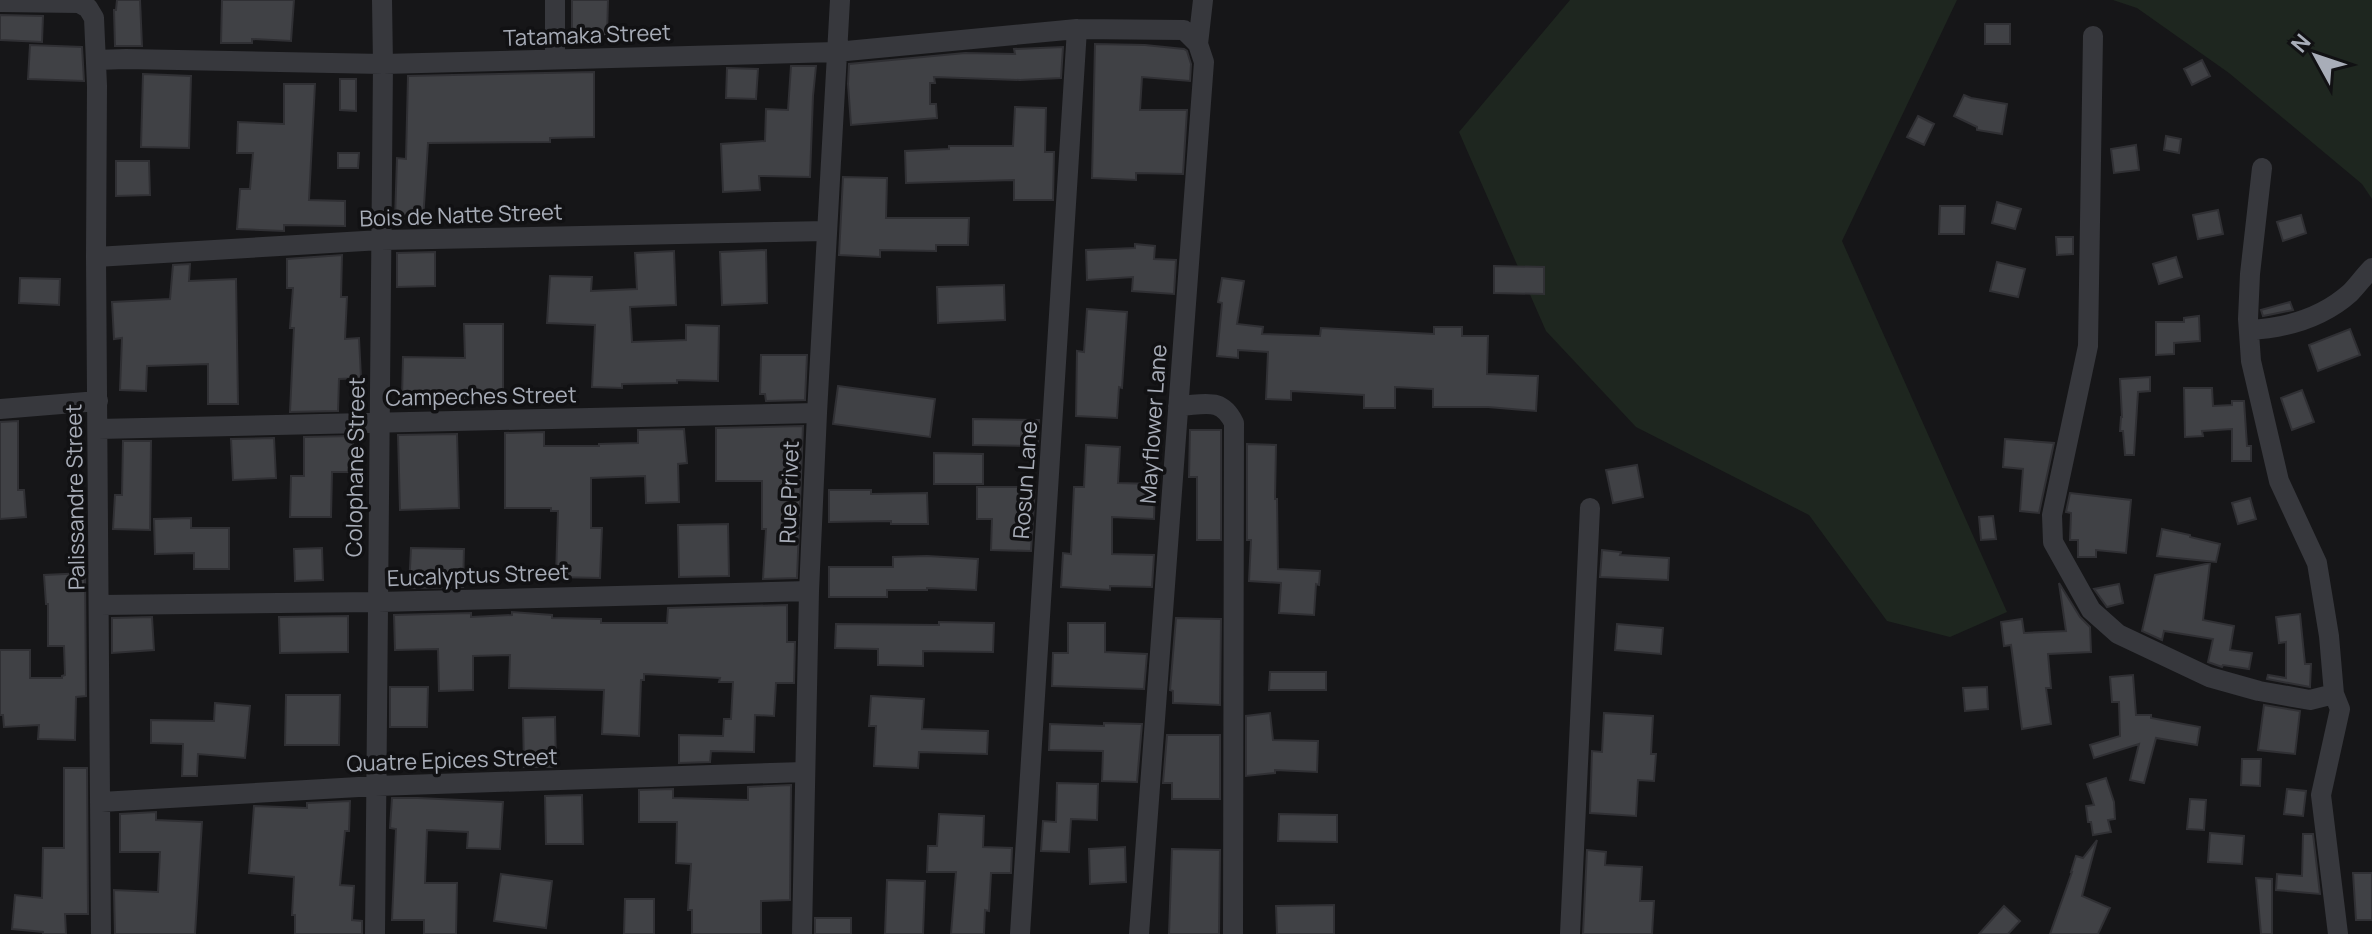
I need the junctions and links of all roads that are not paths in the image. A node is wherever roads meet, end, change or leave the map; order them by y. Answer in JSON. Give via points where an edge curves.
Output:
{"nodes":[{"id":1,"x":382,"y":0,"type":"edge"},
{"id":2,"x":555,"y":0,"type":"edge"},
{"id":3,"x":840,"y":0,"type":"edge"},
{"id":4,"x":1203,"y":0,"type":"edge"},
{"id":5,"x":0,"y":2,"type":"edge"},
{"id":6,"x":1077,"y":29,"type":"junction"},
{"id":7,"x":2093,"y":36,"type":"dead end"},
{"id":8,"x":1198,"y":44,"type":"junction"},
{"id":9,"x":836,"y":52,"type":"junction"},
{"id":10,"x":555,"y":59,"type":"junction"},
{"id":11,"x":96,"y":60,"type":"junction"},
{"id":12,"x":383,"y":64,"type":"junction"},
{"id":13,"x":2262,"y":168,"type":"dead end"},
{"id":14,"x":827,"y":231,"type":"junction"},
{"id":15,"x":381,"y":240,"type":"junction"},
{"id":16,"x":96,"y":257,"type":"junction"},
{"id":17,"x":2372,"y":268,"type":"edge"},
{"id":18,"x":2249,"y":330,"type":"junction"},
{"id":19,"x":98,"y":401,"type":"junction"},
{"id":20,"x":1178,"y":406,"type":"junction"},
{"id":21,"x":0,"y":409,"type":"edge"},
{"id":22,"x":817,"y":413,"type":"junction"},
{"id":23,"x":380,"y":422,"type":"junction"},
{"id":24,"x":98,"y":429,"type":"junction"},
{"id":25,"x":1590,"y":508,"type":"dead end"},
{"id":26,"x":809,"y":591,"type":"junction"},
{"id":27,"x":378,"y":602,"type":"junction"},
{"id":28,"x":100,"y":605,"type":"junction"},
{"id":29,"x":2334,"y":694,"type":"junction"},
{"id":30,"x":804,"y":772,"type":"junction"},
{"id":31,"x":376,"y":786,"type":"junction"},
{"id":32,"x":101,"y":802,"type":"junction"},
{"id":33,"x":101,"y":934,"type":"edge"},
{"id":34,"x":375,"y":934,"type":"edge"},
{"id":35,"x":802,"y":934,"type":"edge"},
{"id":36,"x":1020,"y":934,"type":"edge"},
{"id":37,"x":1139,"y":934,"type":"edge"},
{"id":38,"x":1233,"y":934,"type":"edge"},
{"id":39,"x":1570,"y":934,"type":"edge"},
{"id":40,"x":2338,"y":934,"type":"edge"}],
"edges":[{"from":1,"to":12,"type":"street","name":"Colophane Street"},
{"from":2,"to":10,"type":"street"},
{"from":3,"to":9,"type":"street","name":"Rue Privet"},
{"from":4,"to":8,"type":"street","name":"Mayflower Lane"},
{"from":5,"to":11,"type":"street","name":"Palissandre Street","via":[[84,4],[94,18]]},
{"from":6,"to":8,"type":"street","via":[[1184,30]]},
{"from":6,"to":9,"type":"street","name":"Tatamaka Street"},
{"from":6,"to":36,"type":"street","name":"Rosun Lane"},
{"from":7,"to":29,"type":"street","via":[[2088,346],[2052,515],[2053,542],[2091,610],[2118,634],[2209,677],[2259,691],[2310,700]]},
{"from":8,"to":20,"type":"street","name":"Mayflower Lane","via":[[1204,62]]},
{"from":9,"to":10,"type":"street","name":"Tatamaka Street"},
{"from":9,"to":14,"type":"street","name":"Rue Privet"},
{"from":10,"to":12,"type":"street","name":"Tatamaka Street"},
{"from":11,"to":12,"type":"street","name":"Tatamaka Street"},
{"from":11,"to":16,"type":"street","name":"Palissandre Street"},
{"from":12,"to":15,"type":"street","name":"Colophane Street"},
{"from":13,"to":18,"type":"street"},
{"from":14,"to":15,"type":"street","name":"Bois de Natte Street"},
{"from":14,"to":22,"type":"street","name":"Rue Privet"},
{"from":15,"to":16,"type":"street","name":"Bois de Natte Street"},
{"from":15,"to":23,"type":"street","name":"Colophane Street"},
{"from":16,"to":19,"type":"street","name":"Palissandre Street"},
{"from":17,"to":18,"type":"street","via":[[2350,293],[2312,319]]},
{"from":18,"to":29,"type":"street","via":[[2251,361],[2279,481],[2317,563]]},
{"from":19,"to":21,"type":"street"},
{"from":19,"to":24,"type":"street","name":"Palissandre Street"},
{"from":20,"to":37,"type":"street","name":"Mayflower Lane"},
{"from":20,"to":38,"type":"street","via":[[1219,405],[1234,423]]},
{"from":22,"to":23,"type":"street","name":"Campeches Street"},
{"from":22,"to":26,"type":"street","name":"Rue Privet"},
{"from":23,"to":24,"type":"street","name":"Campeches Street"},
{"from":23,"to":27,"type":"street","name":"Colophane Street"},
{"from":24,"to":28,"type":"street","name":"Palissandre Street"},
{"from":25,"to":39,"type":"street"},
{"from":26,"to":27,"type":"street","name":"Eucalyptus Street"},
{"from":26,"to":30,"type":"street","name":"Rue Privet"},
{"from":27,"to":28,"type":"street","name":"Eucalyptus Street"},
{"from":27,"to":31,"type":"street","name":"Colophane Street"},
{"from":28,"to":32,"type":"street","name":"Palissandre Street"},
{"from":29,"to":40,"type":"street","via":[[2340,709],[2321,795]]},
{"from":30,"to":31,"type":"street","name":"Quatre Epices Street"},
{"from":30,"to":35,"type":"street","name":"Rue Privet"},
{"from":31,"to":32,"type":"street","name":"Quatre Epices Street"},
{"from":31,"to":34,"type":"street","name":"Colophane Street"},
{"from":32,"to":33,"type":"street","name":"Palissandre Street"}]}
